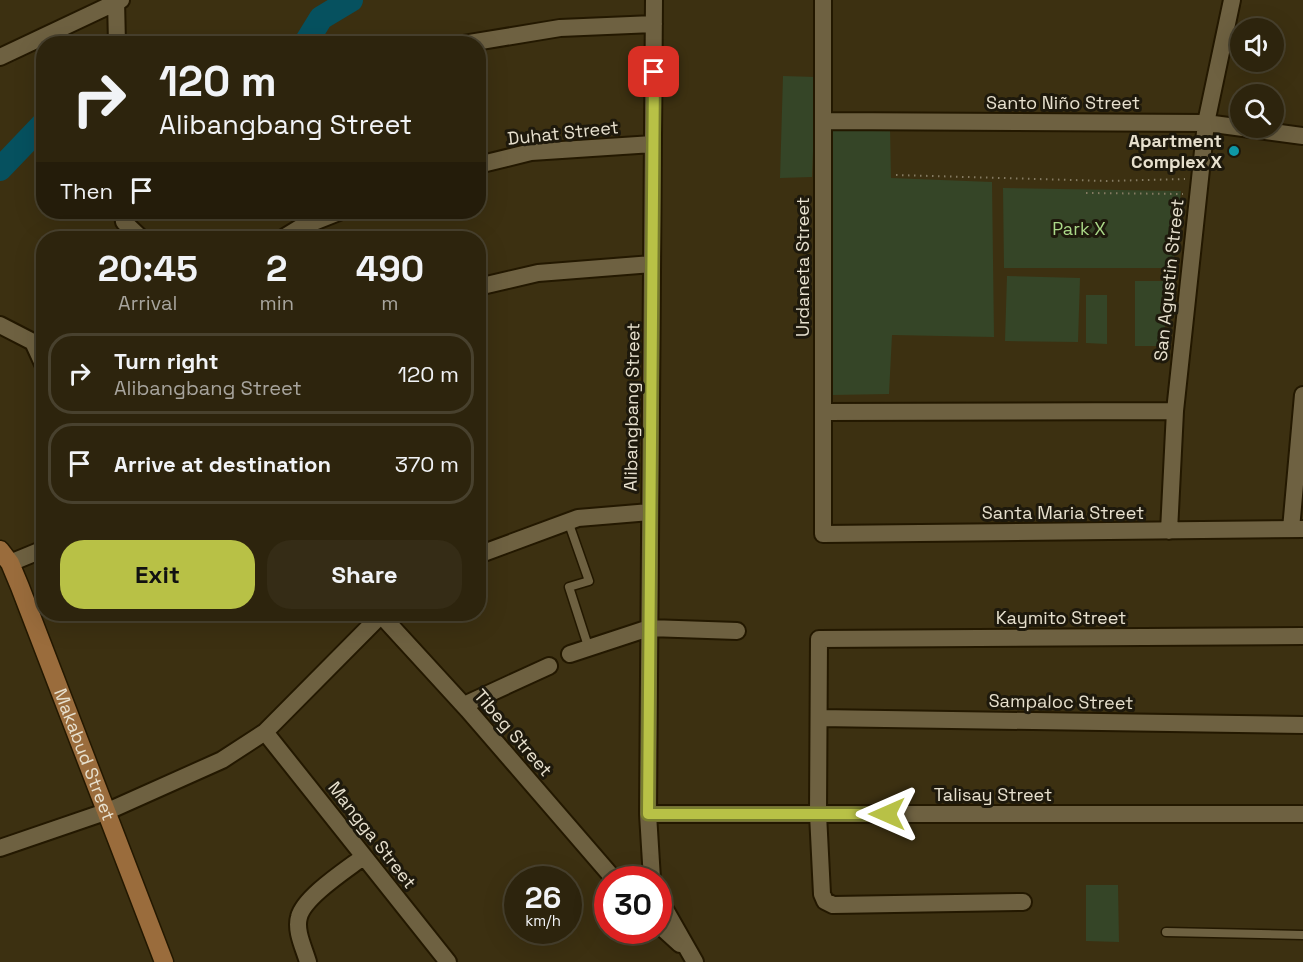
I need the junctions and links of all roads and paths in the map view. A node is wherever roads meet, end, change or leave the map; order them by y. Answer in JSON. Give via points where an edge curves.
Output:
{"nodes":[{"id":1,"x":654,"y":0,"type":"edge"},
{"id":2,"x":823,"y":0,"type":"edge"},
{"id":3,"x":1232,"y":0,"type":"edge"},
{"id":4,"x":118,"y":1,"type":"edge"},
{"id":5,"x":654,"y":24,"type":"junction"},
{"id":6,"x":44,"y":36,"type":"edge"},
{"id":7,"x":117,"y":36,"type":"edge"},
{"id":8,"x":36,"y":40,"type":"edge"},
{"id":9,"x":486,"y":40,"type":"edge"},
{"id":10,"x":0,"y":57,"type":"edge"},
{"id":11,"x":823,"y":121,"type":"junction"},
{"id":12,"x":1206,"y":123,"type":"junction"},
{"id":13,"x":1303,"y":136,"type":"edge"},
{"id":14,"x":653,"y":144,"type":"junction"},
{"id":15,"x":486,"y":163,"type":"edge"},
{"id":16,"x":896,"y":175,"type":"dead end"},
{"id":17,"x":1199,"y":187,"type":"junction"},
{"id":18,"x":1086,"y":193,"type":"dead end"},
{"id":19,"x":124,"y":219,"type":"edge"},
{"id":20,"x":321,"y":219,"type":"edge"},
{"id":21,"x":134,"y":231,"type":"edge"},
{"id":22,"x":294,"y":231,"type":"edge"},
{"id":23,"x":652,"y":264,"type":"junction"},
{"id":24,"x":486,"y":285,"type":"edge"},
{"id":25,"x":0,"y":325,"type":"edge"},
{"id":26,"x":36,"y":349,"type":"edge"},
{"id":27,"x":1303,"y":396,"type":"edge"},
{"id":28,"x":1175,"y":411,"type":"junction"},
{"id":29,"x":823,"y":412,"type":"junction"},
{"id":30,"x":650,"y":512,"type":"junction"},
{"id":31,"x":568,"y":521,"type":"junction"},
{"id":32,"x":1297,"y":529,"type":"edge"},
{"id":33,"x":1169,"y":531,"type":"junction"},
{"id":34,"x":823,"y":534,"type":"joint"},
{"id":35,"x":36,"y":550,"type":"edge"},
{"id":36,"x":486,"y":552,"type":"edge"},
{"id":37,"x":5,"y":556,"type":"edge"},
{"id":38,"x":375,"y":621,"type":"edge"},
{"id":39,"x":388,"y":621,"type":"edge"},
{"id":40,"x":649,"y":628,"type":"junction"},
{"id":41,"x":737,"y":631,"type":"dead end"},
{"id":42,"x":1303,"y":636,"type":"edge"},
{"id":43,"x":588,"y":646,"type":"junction"},
{"id":44,"x":570,"y":654,"type":"dead end"},
{"id":45,"x":549,"y":666,"type":"dead end"},
{"id":46,"x":464,"y":705,"type":"junction"},
{"id":47,"x":819,"y":718,"type":"junction"},
{"id":48,"x":1303,"y":725,"type":"edge"},
{"id":49,"x":265,"y":732,"type":"junction"},
{"id":50,"x":108,"y":811,"type":"junction"},
{"id":51,"x":648,"y":814,"type":"junction"},
{"id":52,"x":818,"y":814,"type":"junction"},
{"id":53,"x":1303,"y":814,"type":"edge"},
{"id":54,"x":0,"y":848,"type":"edge"},
{"id":55,"x":363,"y":857,"type":"junction"},
{"id":56,"x":603,"y":866,"type":"edge"},
{"id":57,"x":651,"y":866,"type":"edge"},
{"id":58,"x":1023,"y":902,"type":"dead end"},
{"id":59,"x":672,"y":921,"type":"edge"},
{"id":60,"x":1166,"y":932,"type":"dead end"},
{"id":61,"x":1303,"y":934,"type":"edge"},
{"id":62,"x":672,"y":938,"type":"edge"},
{"id":63,"x":694,"y":959,"type":"edge"},
{"id":64,"x":164,"y":962,"type":"edge"},
{"id":65,"x":308,"y":962,"type":"edge"},
{"id":66,"x":448,"y":962,"type":"edge"}],
"edges":[{"from":1,"to":5,"type":"street","name":"Alibangbang Street"},
{"from":2,"to":11,"type":"street","name":"Urdaneta Street"},
{"from":3,"to":12,"type":"street","name":"San Agustin Street"},
{"from":4,"to":6,"type":"street"},
{"from":4,"to":7,"type":"street"},
{"from":5,"to":9,"type":"street","via":[[560,28]]},
{"from":5,"to":14,"type":"street","name":"Alibangbang Street"},
{"from":8,"to":10,"type":"street"},
{"from":11,"to":12,"type":"street","name":"Santo Niño Street"},
{"from":11,"to":29,"type":"street","name":"Urdaneta Street"},
{"from":12,"to":13,"type":"street","name":"Santo Niño Street"},
{"from":12,"to":17,"type":"street","name":"San Agustin Street"},
{"from":14,"to":15,"type":"street","name":"Duhat Street","via":[[531,152]]},
{"from":14,"to":23,"type":"street","name":"Alibangbang Street"},
{"from":16,"to":17,"type":"path"},
{"from":17,"to":18,"type":"path"},
{"from":17,"to":28,"type":"street","name":"San Agustin Street"},
{"from":19,"to":21,"type":"street"},
{"from":20,"to":22,"type":"street"},
{"from":23,"to":24,"type":"street","via":[[538,273]]},
{"from":23,"to":30,"type":"street","name":"Alibangbang Street"},
{"from":25,"to":26,"type":"street","via":[[33,342]]},
{"from":27,"to":32,"type":"street"},
{"from":28,"to":29,"type":"street"},
{"from":28,"to":33,"type":"street","name":"San Agustin Street"},
{"from":29,"to":34,"type":"street","name":"Urdaneta Street"},
{"from":30,"to":31,"type":"street"},
{"from":30,"to":40,"type":"street","name":"Alibangbang Street"},
{"from":31,"to":36,"type":"street"},
{"from":31,"to":43,"type":"lane","via":[[590,581],[569,587]]},
{"from":32,"to":33,"type":"street","name":"Santa Maria Street"},
{"from":33,"to":34,"type":"street","name":"Santa Maria Street"},
{"from":35,"to":37,"type":"street"},
{"from":37,"to":50,"type":"street","name":"Makabud Street"},
{"from":38,"to":49,"type":"street"},
{"from":39,"to":46,"type":"street","name":"Tibeg Street"},
{"from":40,"to":41,"type":"street"},
{"from":40,"to":43,"type":"street"},
{"from":40,"to":51,"type":"street","name":"Alibangbang Street"},
{"from":42,"to":47,"type":"street","name":"Kaymito Street","via":[[819,639]]},
{"from":43,"to":44,"type":"street"},
{"from":45,"to":46,"type":"street"},
{"from":46,"to":56,"type":"street","name":"Tibeg Street"},
{"from":47,"to":48,"type":"street","name":"Sampaloc Street"},
{"from":47,"to":52,"type":"street"},
{"from":49,"to":50,"type":"street","via":[[222,760]]},
{"from":49,"to":55,"type":"street","name":"Mangga Street"},
{"from":50,"to":54,"type":"street"},
{"from":50,"to":64,"type":"street","name":"Makabud Street"},
{"from":51,"to":52,"type":"street","name":"Talisay Street"},
{"from":51,"to":57,"type":"street","name":"Alibangbang Street"},
{"from":52,"to":53,"type":"street","name":"Talisay Street"},
{"from":52,"to":58,"type":"street","via":[[822,894],[833,905]]},
{"from":55,"to":65,"type":"street","via":[[304,904],[298,932]]},
{"from":55,"to":66,"type":"street","name":"Mangga Street"},
{"from":59,"to":63,"type":"street"},
{"from":60,"to":61,"type":"lane"},
{"from":62,"to":63,"type":"street"}]}
